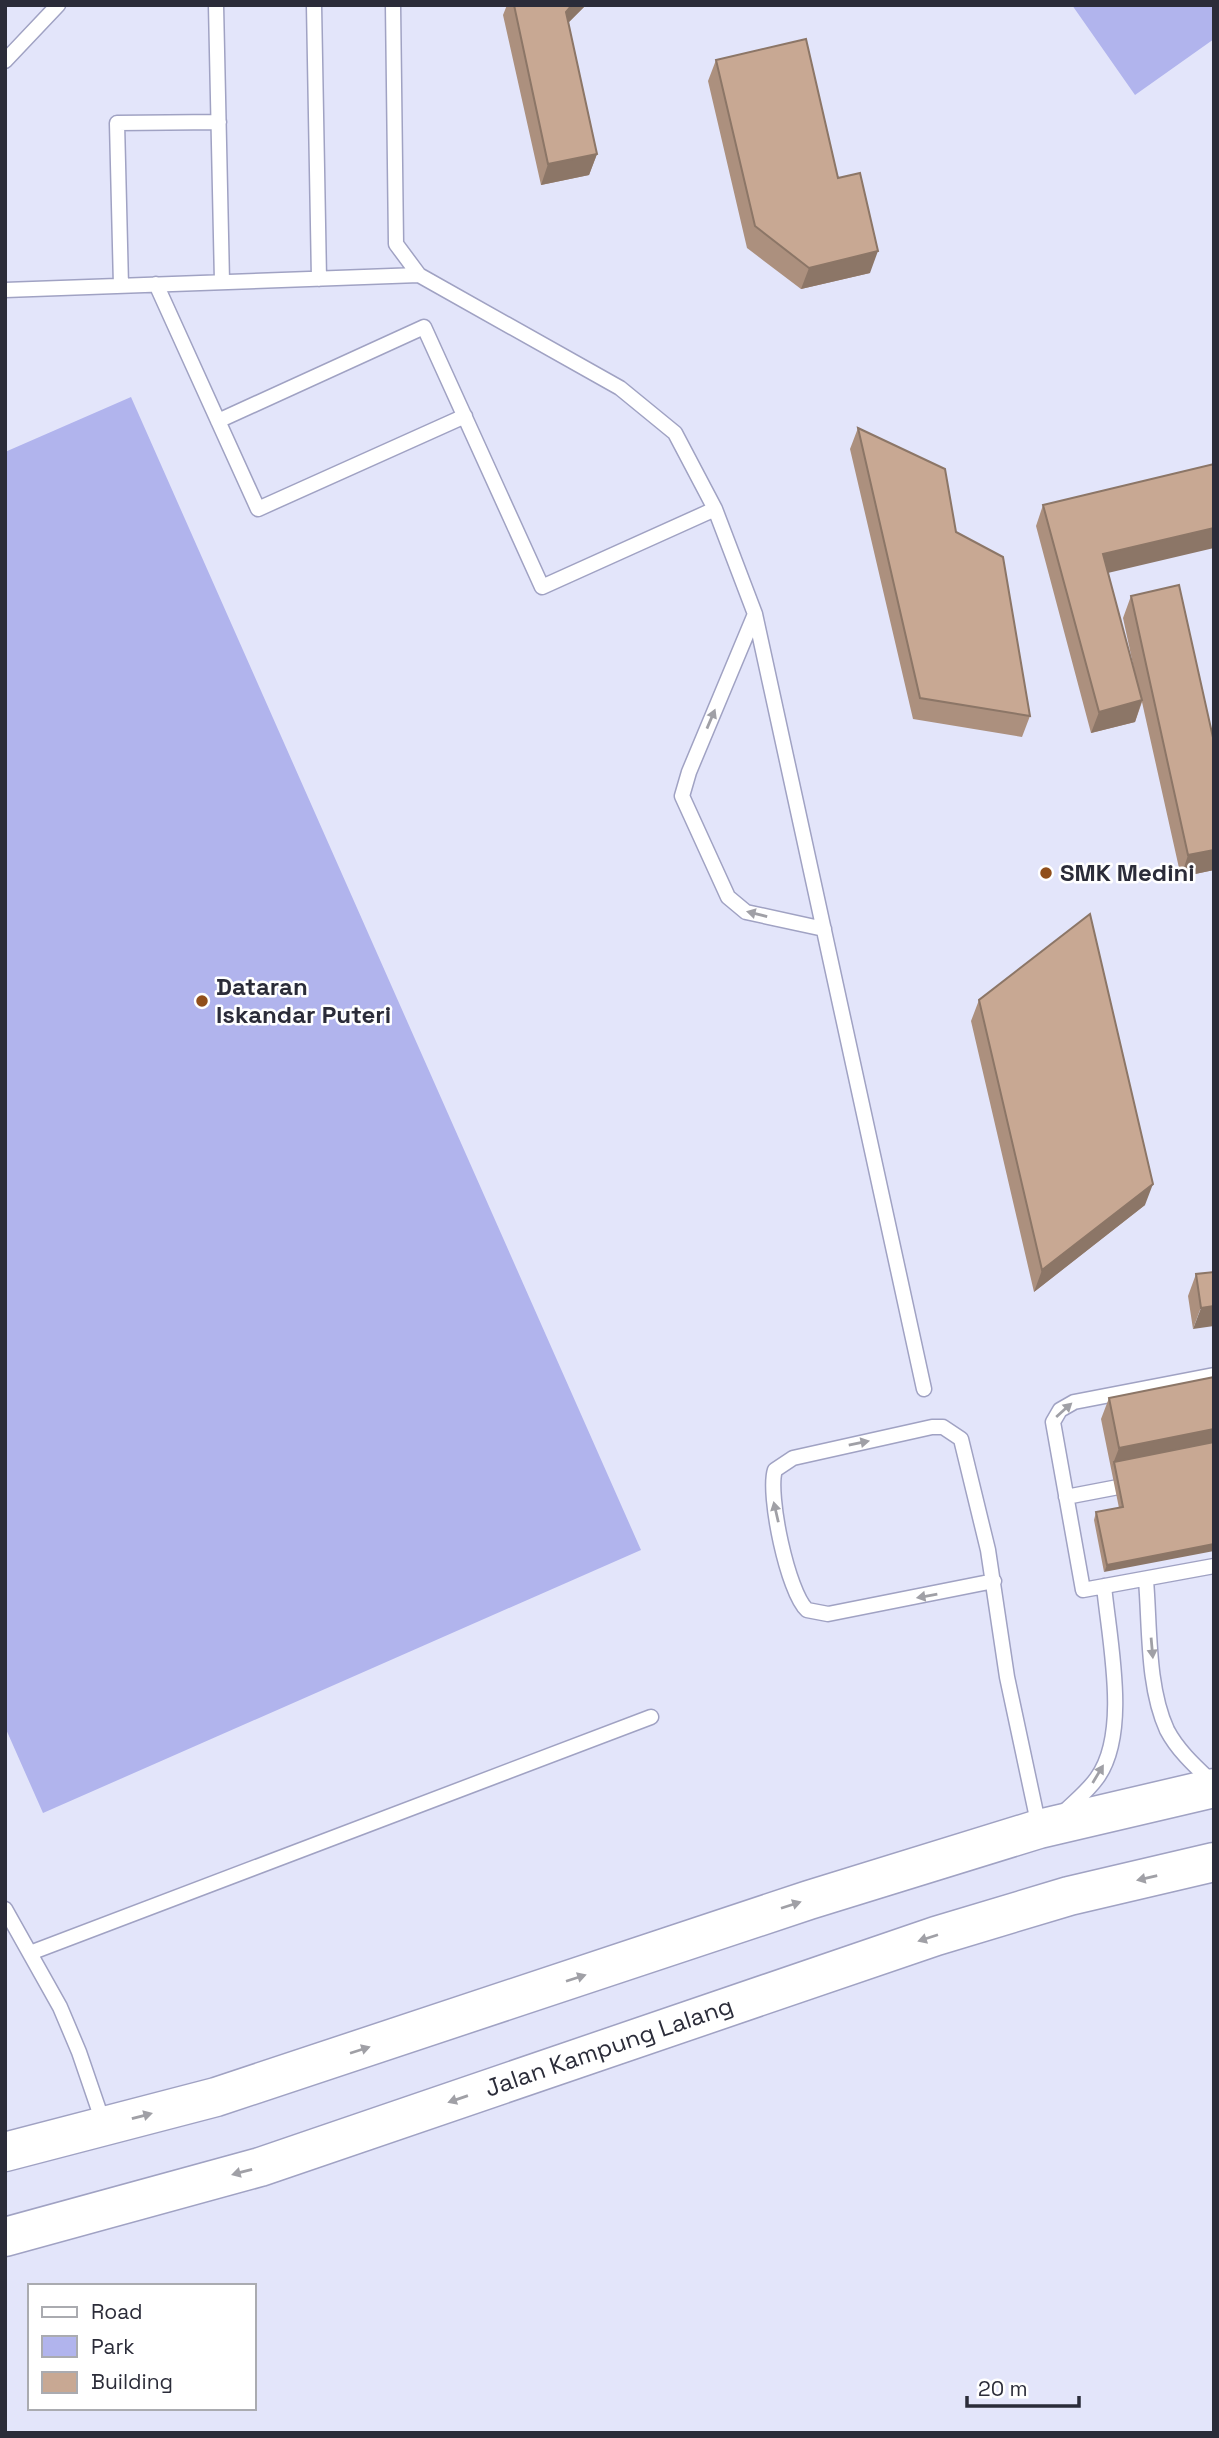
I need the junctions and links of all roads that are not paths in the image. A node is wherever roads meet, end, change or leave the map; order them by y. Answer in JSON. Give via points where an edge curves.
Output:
{"nodes":[{"id":1,"x":58,"y":5,"type":"edge"},
{"id":2,"x":216,"y":5,"type":"edge"},
{"id":3,"x":314,"y":5,"type":"edge"},
{"id":4,"x":393,"y":5,"type":"edge"},
{"id":5,"x":5,"y":61,"type":"edge"},
{"id":6,"x":219,"y":122,"type":"junction"},
{"id":7,"x":419,"y":275,"type":"junction"},
{"id":8,"x":319,"y":279,"type":"junction"},
{"id":9,"x":222,"y":282,"type":"junction"},
{"id":10,"x":156,"y":284,"type":"junction"},
{"id":11,"x":121,"y":286,"type":"junction"},
{"id":12,"x":5,"y":290,"type":"edge"},
{"id":13,"x":465,"y":416,"type":"junction"},
{"id":14,"x":218,"y":421,"type":"junction"},
{"id":15,"x":715,"y":509,"type":"junction"},
{"id":16,"x":755,"y":614,"type":"junction"},
{"id":17,"x":824,"y":929,"type":"junction"},
{"id":18,"x":1214,"y":1376,"type":"edge"},
{"id":19,"x":924,"y":1390,"type":"dead end"},
{"id":20,"x":1147,"y":1482,"type":"edge"},
{"id":21,"x":1066,"y":1497,"type":"junction"},
{"id":22,"x":1214,"y":1566,"type":"edge"},
{"id":23,"x":1146,"y":1580,"type":"junction"},
{"id":24,"x":994,"y":1581,"type":"junction"},
{"id":25,"x":1104,"y":1586,"type":"junction"},
{"id":26,"x":651,"y":1717,"type":"dead end"},
{"id":27,"x":1214,"y":1786,"type":"edge"},
{"id":28,"x":1046,"y":1827,"type":"junction"},
{"id":29,"x":1214,"y":1862,"type":"edge"},
{"id":30,"x":5,"y":1909,"type":"edge"},
{"id":31,"x":30,"y":1953,"type":"junction"},
{"id":32,"x":104,"y":2126,"type":"junction"},
{"id":33,"x":5,"y":2152,"type":"edge"},
{"id":34,"x":5,"y":2237,"type":"edge"}],
"edges":[{"from":1,"to":5,"type":"lane"},
{"from":2,"to":6,"type":"lane"},
{"from":3,"to":8,"type":"lane"},
{"from":4,"to":7,"type":"lane","via":[[396,244]]},
{"from":6,"to":9,"type":"lane"},
{"from":6,"to":11,"type":"lane","via":[[117,123]]},
{"from":7,"to":8,"type":"lane"},
{"from":7,"to":15,"type":"lane","via":[[620,388],[675,433]]},
{"from":8,"to":9,"type":"lane"},
{"from":9,"to":10,"type":"lane"},
{"from":10,"to":11,"type":"lane"},
{"from":10,"to":14,"type":"lane"},
{"from":11,"to":12,"type":"lane"},
{"from":13,"to":14,"type":"lane","via":[[258,509]]},
{"from":13,"to":14,"type":"lane","via":[[424,327]]},
{"from":13,"to":15,"type":"lane","via":[[542,587]]},
{"from":15,"to":16,"type":"lane"},
{"from":16,"to":17,"type":"lane"},
{"from":17,"to":16,"type":"lane","one_way":true,"via":[[746,912],[728,897],[682,796]]},
{"from":17,"to":19,"type":"lane"},
{"from":21,"to":18,"type":"lane","one_way":true,"via":[[1053,1422],[1060,1410],[1073,1402]]},
{"from":20,"to":21,"type":"lane"},
{"from":21,"to":25,"type":"lane","via":[[1083,1590]]},
{"from":22,"to":23,"type":"lane"},
{"from":23,"to":25,"type":"lane"},
{"from":23,"to":27,"type":"lane","one_way":true,"via":[[1157,1703],[1168,1732]]},
{"from":24,"to":24,"type":"lane","one_way":true,"via":[[828,1614],[807,1611],[794,1593],[774,1504],[775,1470],[793,1458],[932,1427],[953,1431],[965,1448]]},
{"from":24,"to":28,"type":"lane","via":[[1007,1677]]},
{"from":28,"to":25,"type":"lane","one_way":true,"via":[[1098,1777],[1114,1738]]},
{"from":26,"to":31,"type":"lane"},
{"from":27,"to":28,"type":"main road"},
{"from":32,"to":28,"type":"main road","one_way":true,"via":[[216,2097],[796,1904]]},
{"from":29,"to":34,"type":"main road","name":"Jalan Kampung Lalang","one_way":true,"via":[[1069,1896],[936,1936],[260,2167]]},
{"from":30,"to":31,"type":"lane"},
{"from":31,"to":32,"type":"lane","via":[[60,2007]]},
{"from":32,"to":33,"type":"main road"}]}
